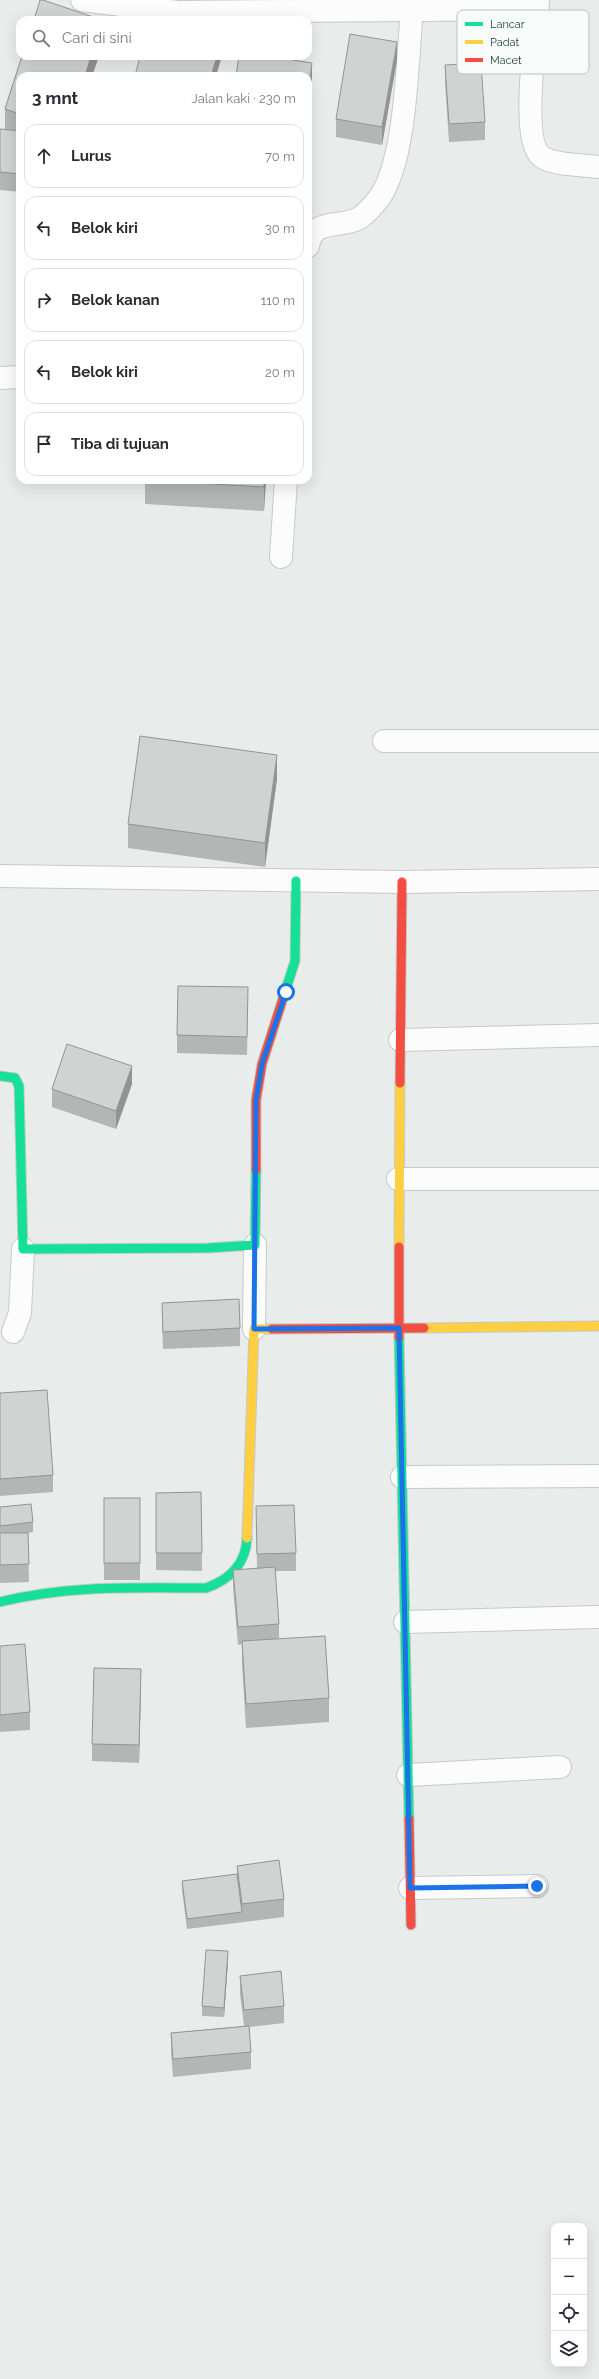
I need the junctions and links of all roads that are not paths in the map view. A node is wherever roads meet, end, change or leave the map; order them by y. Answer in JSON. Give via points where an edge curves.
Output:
{"nodes":[{"id":1,"x":82,"y":0,"type":"edge"},
{"id":2,"x":537,"y":5,"type":"edge"},
{"id":3,"x":412,"y":10,"type":"junction"},
{"id":4,"x":533,"y":74,"type":"edge"},
{"id":5,"x":599,"y":167,"type":"edge"},
{"id":6,"x":312,"y":233,"type":"edge"},
{"id":7,"x":16,"y":377,"type":"edge"},
{"id":8,"x":0,"y":378,"type":"edge"},
{"id":9,"x":286,"y":484,"type":"edge"},
{"id":10,"x":281,"y":557,"type":"dead end"},
{"id":11,"x":384,"y":741,"type":"dead end"},
{"id":12,"x":599,"y":741,"type":"edge"},
{"id":13,"x":0,"y":876,"type":"edge"},
{"id":14,"x":599,"y":879,"type":"edge"},
{"id":15,"x":296,"y":881,"type":"junction"},
{"id":16,"x":402,"y":882,"type":"junction"},
{"id":17,"x":599,"y":1035,"type":"edge"},
{"id":18,"x":400,"y":1040,"type":"junction"},
{"id":19,"x":0,"y":1076,"type":"edge"},
{"id":20,"x":398,"y":1179,"type":"junction"},
{"id":21,"x":599,"y":1179,"type":"edge"},
{"id":22,"x":255,"y":1245,"type":"junction"},
{"id":23,"x":22,"y":1249,"type":"junction"},
{"id":24,"x":599,"y":1326,"type":"edge"},
{"id":25,"x":399,"y":1328,"type":"junction"},
{"id":26,"x":254,"y":1329,"type":"junction"},
{"id":27,"x":13,"y":1332,"type":"dead end"},
{"id":28,"x":599,"y":1476,"type":"edge"},
{"id":29,"x":402,"y":1477,"type":"junction"},
{"id":30,"x":0,"y":1602,"type":"edge"},
{"id":31,"x":599,"y":1617,"type":"edge"},
{"id":32,"x":405,"y":1622,"type":"junction"},
{"id":33,"x":560,"y":1767,"type":"dead end"},
{"id":34,"x":408,"y":1775,"type":"junction"},
{"id":35,"x":537,"y":1886,"type":"dead end"},
{"id":36,"x":410,"y":1888,"type":"junction"},
{"id":37,"x":411,"y":1925,"type":"dead end"}],
"edges":[{"from":1,"to":3,"type":"street","via":[[177,12]]},
{"from":2,"to":3,"type":"street"},
{"from":3,"to":6,"type":"street","via":[[399,151],[387,183],[377,201],[360,217],[319,227]]},
{"from":4,"to":5,"type":"street","via":[[530,121],[531,135],[537,152],[550,160]]},
{"from":7,"to":8,"type":"street"},
{"from":9,"to":10,"type":"street"},
{"from":11,"to":12,"type":"street"},
{"from":13,"to":15,"type":"street"},
{"from":14,"to":16,"type":"street"},
{"from":15,"to":16,"type":"street"},
{"from":15,"to":22,"type":"street","via":[[295,961],[262,1064],[256,1100]]},
{"from":16,"to":18,"type":"street"},
{"from":17,"to":18,"type":"street"},
{"from":18,"to":20,"type":"street"},
{"from":19,"to":23,"type":"street","via":[[15,1078],[19,1086]]},
{"from":20,"to":21,"type":"street"},
{"from":20,"to":25,"type":"street"},
{"from":22,"to":23,"type":"street","via":[[208,1248]]},
{"from":22,"to":26,"type":"street"},
{"from":23,"to":27,"type":"street","via":[[20,1313]]},
{"from":24,"to":25,"type":"street"},
{"from":25,"to":26,"type":"street"},
{"from":25,"to":29,"type":"street"},
{"from":26,"to":30,"type":"street","via":[[247,1547],[239,1567],[223,1583],[206,1588],[63,1589]]},
{"from":28,"to":29,"type":"street"},
{"from":29,"to":32,"type":"street"},
{"from":31,"to":32,"type":"street"},
{"from":32,"to":34,"type":"street"},
{"from":33,"to":34,"type":"street"},
{"from":34,"to":36,"type":"street"},
{"from":35,"to":36,"type":"street"},
{"from":36,"to":37,"type":"street"}]}
